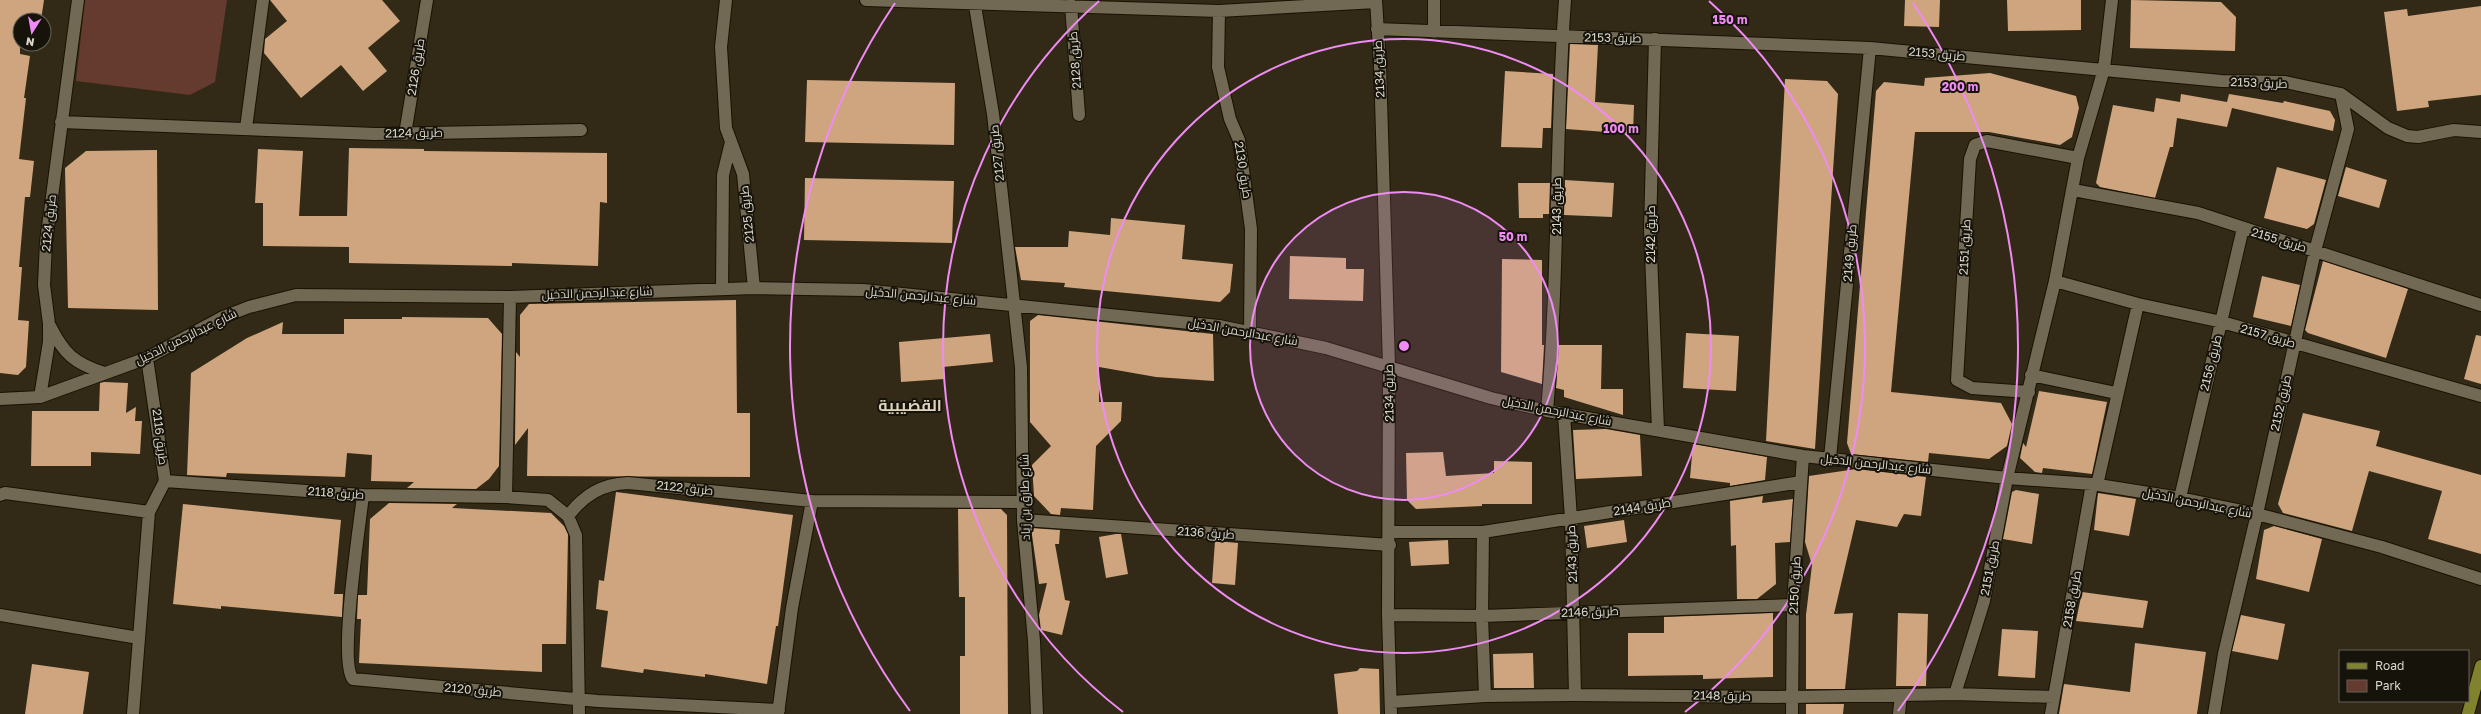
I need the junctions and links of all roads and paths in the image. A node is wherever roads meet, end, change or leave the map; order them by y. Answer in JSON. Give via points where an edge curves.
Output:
{"nodes":[{"id":1,"x":78,"y":0,"type":"edge"},
{"id":2,"x":263,"y":0,"type":"edge"},
{"id":3,"x":427,"y":0,"type":"edge"},
{"id":4,"x":726,"y":0,"type":"edge"},
{"id":5,"x":866,"y":0,"type":"edge"},
{"id":6,"x":1434,"y":0,"type":"edge"},
{"id":7,"x":1565,"y":0,"type":"edge"},
{"id":8,"x":2112,"y":0,"type":"edge"},
{"id":9,"x":974,"y":1,"type":"edge"},
{"id":10,"x":1376,"y":1,"type":"edge"},
{"id":11,"x":1034,"y":2,"type":"edge"},
{"id":12,"x":1071,"y":5,"type":"junction"},
{"id":13,"x":1219,"y":11,"type":"junction"},
{"id":14,"x":1377,"y":29,"type":"junction"},
{"id":15,"x":1434,"y":32,"type":"junction"},
{"id":16,"x":1562,"y":38,"type":"junction"},
{"id":17,"x":1655,"y":39,"type":"junction"},
{"id":18,"x":1870,"y":48,"type":"junction"},
{"id":19,"x":2104,"y":69,"type":"junction"},
{"id":20,"x":2341,"y":94,"type":"junction"},
{"id":21,"x":1079,"y":115,"type":"dead end"},
{"id":22,"x":61,"y":122,"type":"junction"},
{"id":23,"x":246,"y":128,"type":"junction"},
{"id":24,"x":581,"y":130,"type":"dead end"},
{"id":25,"x":2481,"y":132,"type":"edge"},
{"id":26,"x":405,"y":134,"type":"junction"},
{"id":27,"x":731,"y":142,"type":"junction"},
{"id":28,"x":2078,"y":158,"type":"junction"},
{"id":29,"x":2074,"y":190,"type":"junction"},
{"id":30,"x":2243,"y":228,"type":"junction"},
{"id":31,"x":2315,"y":251,"type":"junction"},
{"id":32,"x":2055,"y":280,"type":"junction"},
{"id":33,"x":754,"y":288,"type":"junction"},
{"id":34,"x":722,"y":289,"type":"junction"},
{"id":35,"x":510,"y":297,"type":"junction"},
{"id":36,"x":2138,"y":304,"type":"junction"},
{"id":37,"x":1013,"y":305,"type":"junction"},
{"id":38,"x":2481,"y":305,"type":"edge"},
{"id":39,"x":2222,"y":322,"type":"junction"},
{"id":40,"x":50,"y":324,"type":"junction"},
{"id":41,"x":1250,"y":331,"type":"junction"},
{"id":42,"x":2295,"y":344,"type":"junction"},
{"id":43,"x":147,"y":358,"type":"junction"},
{"id":44,"x":1389,"y":366,"type":"junction"},
{"id":45,"x":104,"y":373,"type":"junction"},
{"id":46,"x":2031,"y":375,"type":"junction"},
{"id":47,"x":2029,"y":392,"type":"junction"},
{"id":48,"x":2116,"y":393,"type":"junction"},
{"id":49,"x":2481,"y":396,"type":"edge"},
{"id":50,"x":40,"y":397,"type":"junction"},
{"id":51,"x":0,"y":399,"type":"edge"},
{"id":52,"x":1547,"y":411,"type":"junction"},
{"id":53,"x":1564,"y":414,"type":"junction"},
{"id":54,"x":1658,"y":430,"type":"junction"},
{"id":55,"x":1804,"y":456,"type":"junction"},
{"id":56,"x":1830,"y":458,"type":"junction"},
{"id":57,"x":2007,"y":478,"type":"junction"},
{"id":58,"x":165,"y":481,"type":"junction"},
{"id":59,"x":1801,"y":482,"type":"junction"},
{"id":60,"x":2095,"y":484,"type":"junction"},
{"id":61,"x":0,"y":495,"type":"edge"},
{"id":62,"x":363,"y":495,"type":"junction"},
{"id":63,"x":506,"y":497,"type":"junction"},
{"id":64,"x":2180,"y":498,"type":"junction"},
{"id":65,"x":812,"y":500,"type":"junction"},
{"id":66,"x":1022,"y":502,"type":"junction"},
{"id":67,"x":149,"y":512,"type":"junction"},
{"id":68,"x":2257,"y":514,"type":"junction"},
{"id":69,"x":568,"y":516,"type":"junction"},
{"id":70,"x":1571,"y":519,"type":"junction"},
{"id":71,"x":1023,"y":520,"type":"junction"},
{"id":72,"x":1390,"y":532,"type":"junction"},
{"id":73,"x":1483,"y":532,"type":"junction"},
{"id":74,"x":1390,"y":546,"type":"junction"},
{"id":75,"x":2481,"y":579,"type":"edge"},
{"id":76,"x":1793,"y":605,"type":"junction"},
{"id":77,"x":1574,"y":612,"type":"junction"},
{"id":78,"x":0,"y":615,"type":"edge"},
{"id":79,"x":1388,"y":615,"type":"junction"},
{"id":80,"x":1482,"y":616,"type":"junction"},
{"id":81,"x":139,"y":638,"type":"junction"},
{"id":82,"x":2481,"y":666,"type":"edge"},
{"id":83,"x":1955,"y":694,"type":"junction"},
{"id":84,"x":1575,"y":695,"type":"junction"},
{"id":85,"x":1901,"y":695,"type":"junction"},
{"id":86,"x":1485,"y":696,"type":"junction"},
{"id":87,"x":1793,"y":697,"type":"junction"},
{"id":88,"x":2054,"y":697,"type":"junction"},
{"id":89,"x":580,"y":699,"type":"junction"},
{"id":90,"x":1391,"y":708,"type":"edge"},
{"id":91,"x":779,"y":712,"type":"edge"},
{"id":92,"x":133,"y":714,"type":"edge"},
{"id":93,"x":579,"y":714,"type":"edge"},
{"id":94,"x":1037,"y":714,"type":"edge"},
{"id":95,"x":1792,"y":714,"type":"edge"},
{"id":96,"x":1899,"y":714,"type":"edge"},
{"id":97,"x":2051,"y":714,"type":"edge"},
{"id":98,"x":2214,"y":714,"type":"edge"},
{"id":99,"x":2468,"y":714,"type":"edge"}],
"edges":[{"from":1,"to":22,"type":"street","name":"طريق 2124"},
{"from":2,"to":23,"type":"street"},
{"from":3,"to":26,"type":"street","name":"طريق 2126"},
{"from":4,"to":27,"type":"street","name":"طريق 2125","via":[[721,47],[726,128]]},
{"from":5,"to":9,"type":"street"},
{"from":6,"to":15,"type":"street"},
{"from":7,"to":16,"type":"street","name":"طريق 2143"},
{"from":8,"to":19,"type":"street","name":"طريق 2151"},
{"from":9,"to":11,"type":"street"},
{"from":9,"to":37,"type":"street","name":"طريق 2127","via":[[994,114]]},
{"from":10,"to":13,"type":"street"},
{"from":10,"to":14,"type":"street","name":"طريق 2134"},
{"from":11,"to":12,"type":"street"},
{"from":12,"to":13,"type":"street"},
{"from":12,"to":21,"type":"street","name":"طريق 2128"},
{"from":13,"to":41,"type":"street","name":"طريق 2130","via":[[1218,67],[1230,119],[1239,140],[1251,229]]},
{"from":14,"to":15,"type":"street","name":"طريق 2153"},
{"from":14,"to":44,"type":"street","name":"طريق 2134"},
{"from":15,"to":16,"type":"street","name":"طريق 2153"},
{"from":16,"to":17,"type":"street","name":"طريق 2153"},
{"from":16,"to":52,"type":"street","name":"طريق 2143","via":[[1554,338]]},
{"from":17,"to":18,"type":"street","name":"طريق 2153"},
{"from":17,"to":54,"type":"street","name":"طريق 2142","via":[[1650,229]]},
{"from":18,"to":19,"type":"street","name":"طريق 2153"},
{"from":18,"to":56,"type":"street","name":"طريق 2149"},
{"from":19,"to":20,"type":"street","name":"طريق 2153","via":[[2222,81],[2285,82]]},
{"from":19,"to":28,"type":"street","name":"طريق 2151"},
{"from":20,"to":25,"type":"street","name":"طريق 2153","via":[[2388,128],[2407,136],[2418,137],[2454,130]]},
{"from":20,"to":31,"type":"street","name":"طريق 2152","via":[[2348,129]]},
{"from":22,"to":23,"type":"street","name":"طريق 2124"},
{"from":22,"to":40,"type":"street","name":"طريق 2124","via":[[46,242],[45,296]]},
{"from":23,"to":26,"type":"street","name":"طريق 2124"},
{"from":24,"to":26,"type":"street","name":"طريق 2124"},
{"from":27,"to":33,"type":"street","name":"طريق 2125","via":[[742,174]]},
{"from":27,"to":34,"type":"street","name":"طريق 2125","via":[[723,175]]},
{"from":28,"to":29,"type":"street","name":"طريق 2151"},
{"from":28,"to":47,"type":"street","name":"طريق 2151","via":[[1988,141],[1975,146],[1970,159],[1957,380],[1972,388]]},
{"from":29,"to":30,"type":"street","name":"طريق 2155","via":[[2198,213]]},
{"from":29,"to":32,"type":"street","name":"طريق 2151"},
{"from":30,"to":31,"type":"street","name":"طريق 2155"},
{"from":30,"to":39,"type":"street","name":"طريق 2156"},
{"from":31,"to":38,"type":"street","name":"طريق 2155"},
{"from":31,"to":42,"type":"street","name":"طريق 2152"},
{"from":32,"to":36,"type":"street","name":"طريق 2157"},
{"from":32,"to":46,"type":"street","name":"طريق 2151"},
{"from":33,"to":34,"type":"street","name":"شارع عبدالرحمن الدخيل"},
{"from":33,"to":37,"type":"street","name":"شارع عبدالرحمن الدخيل","via":[[863,290]]},
{"from":34,"to":35,"type":"street","name":"شارع عبدالرحمن الدخيل"},
{"from":35,"to":43,"type":"street","name":"شارع عبدالرحمن الدخيل","via":[[296,296],[223,317]]},
{"from":35,"to":63,"type":"street"},
{"from":36,"to":39,"type":"street","name":"طريق 2157"},
{"from":36,"to":48,"type":"street","name":"طريق 2158"},
{"from":37,"to":41,"type":"street","name":"شارع عبدالرحمن الدخيل"},
{"from":37,"to":66,"type":"street","name":"شارع طارق بن زياد","via":[[1021,367],[1024,450]]},
{"from":39,"to":42,"type":"street","name":"طريق 2157"},
{"from":39,"to":64,"type":"street","name":"طريق 2156"},
{"from":40,"to":45,"type":"street","name":"طريق 2124","via":[[57,340],[68,354],[82,366]]},
{"from":40,"to":50,"type":"street","name":"طريق 2124"},
{"from":41,"to":44,"type":"street","name":"شارع عبدالرحمن الدخيل","via":[[1326,348]]},
{"from":42,"to":49,"type":"street","name":"طريق 2157"},
{"from":42,"to":68,"type":"street","name":"طريق 2152"},
{"from":43,"to":45,"type":"street","name":"شارع عبدالرحمن الدخيل"},
{"from":43,"to":58,"type":"street","name":"طريق 2116"},
{"from":44,"to":52,"type":"street","name":"شارع عبدالرحمن الدخيل","via":[[1491,398]]},
{"from":44,"to":72,"type":"street","name":"طريق 2134"},
{"from":45,"to":50,"type":"street","name":"شارع عبدالرحمن الدخيل"},
{"from":46,"to":47,"type":"street","name":"طريق 2151"},
{"from":46,"to":48,"type":"street"},
{"from":47,"to":57,"type":"street","name":"طريق 2151"},
{"from":48,"to":60,"type":"street","name":"طريق 2158"},
{"from":50,"to":51,"type":"street","name":"شارع عبدالرحمن الدخيل"},
{"from":52,"to":53,"type":"street","name":"شارع عبدالرحمن الدخيل"},
{"from":53,"to":54,"type":"street","name":"شارع عبدالرحمن الدخيل"},
{"from":53,"to":70,"type":"street","name":"طريق 2143"},
{"from":54,"to":55,"type":"street","name":"شارع عبدالرحمن الدخيل"},
{"from":55,"to":56,"type":"street","name":"شارع عبدالرحمن الدخيل"},
{"from":55,"to":59,"type":"street","name":"طريق 2150"},
{"from":56,"to":57,"type":"street","name":"شارع عبدالرحمن الدخيل"},
{"from":57,"to":60,"type":"street","name":"شارع عبدالرحمن الدخيل"},
{"from":57,"to":83,"type":"street","name":"طريق 2151","via":[[1984,601]]},
{"from":58,"to":62,"type":"street","name":"طريق 2118"},
{"from":58,"to":67,"type":"street","name":"طريق 2116"},
{"from":59,"to":70,"type":"street","name":"طريق 2144"},
{"from":59,"to":76,"type":"street","name":"طريق 2150"},
{"from":60,"to":64,"type":"street","name":"شارع عبدالرحمن الدخيل"},
{"from":60,"to":88,"type":"street","name":"طريق 2158"},
{"from":61,"to":67,"type":"street","via":[[5,493]]},
{"from":62,"to":63,"type":"street","name":"طريق 2118"},
{"from":62,"to":89,"type":"street","name":"طريق 2120","via":[[348,631],[349,675],[353,679]]},
{"from":63,"to":69,"type":"street","name":"طريق 2118","via":[[548,500]]},
{"from":64,"to":68,"type":"street","name":"شارع عبدالرحمن الدخيل"},
{"from":65,"to":66,"type":"street","name":"طريق 2122"},
{"from":65,"to":69,"type":"street","name":"طريق 2122","via":[[614,483],[593,492],[575,506]]},
{"from":65,"to":91,"type":"street","via":[[792,608]]},
{"from":66,"to":71,"type":"street","name":"شارع طارق بن زياد"},
{"from":67,"to":81,"type":"street","name":"طريق 2116"},
{"from":68,"to":75,"type":"street","name":"شارع عبدالرحمن الدخيل","via":[[2382,547]]},
{"from":68,"to":98,"type":"street","name":"طريق 2152","via":[[2224,654]]},
{"from":69,"to":89,"type":"street","name":"طريق 2118","via":[[576,535]]},
{"from":70,"to":73,"type":"street","name":"طريق 2144"},
{"from":70,"to":77,"type":"street","name":"طريق 2143"},
{"from":71,"to":74,"type":"street","name":"طريق 2136"},
{"from":71,"to":94,"type":"street","name":"شارع طارق بن زياد","via":[[1034,641]]},
{"from":72,"to":73,"type":"street","name":"طريق 2144"},
{"from":72,"to":74,"type":"street","name":"طريق 2134"},
{"from":73,"to":80,"type":"street"},
{"from":74,"to":79,"type":"street","name":"طريق 2134"},
{"from":76,"to":77,"type":"street","name":"طريق 2146"},
{"from":76,"to":87,"type":"street","name":"طريق 2150"},
{"from":77,"to":80,"type":"street","name":"طريق 2146"},
{"from":77,"to":84,"type":"street","name":"طريق 2143"},
{"from":78,"to":81,"type":"street"},
{"from":79,"to":80,"type":"street","name":"طريق 2146"},
{"from":79,"to":90,"type":"street","name":"طريق 2134"},
{"from":80,"to":86,"type":"street"},
{"from":81,"to":92,"type":"street","name":"طريق 2116"},
{"from":82,"to":99,"type":"main road"},
{"from":83,"to":85,"type":"street","name":"طريق 2148"},
{"from":83,"to":88,"type":"street","name":"طريق 2148"},
{"from":84,"to":86,"type":"street","name":"طريق 2148"},
{"from":84,"to":87,"type":"street","name":"طريق 2148"},
{"from":85,"to":87,"type":"street","name":"طريق 2148"},
{"from":85,"to":96,"type":"street"},
{"from":86,"to":90,"type":"street","name":"طريق 2148"},
{"from":87,"to":95,"type":"street","name":"طريق 2150"},
{"from":88,"to":97,"type":"street","name":"طريق 2158"},
{"from":89,"to":91,"type":"street","name":"طريق 2120"},
{"from":89,"to":93,"type":"street","name":"طريق 2118"}]}
